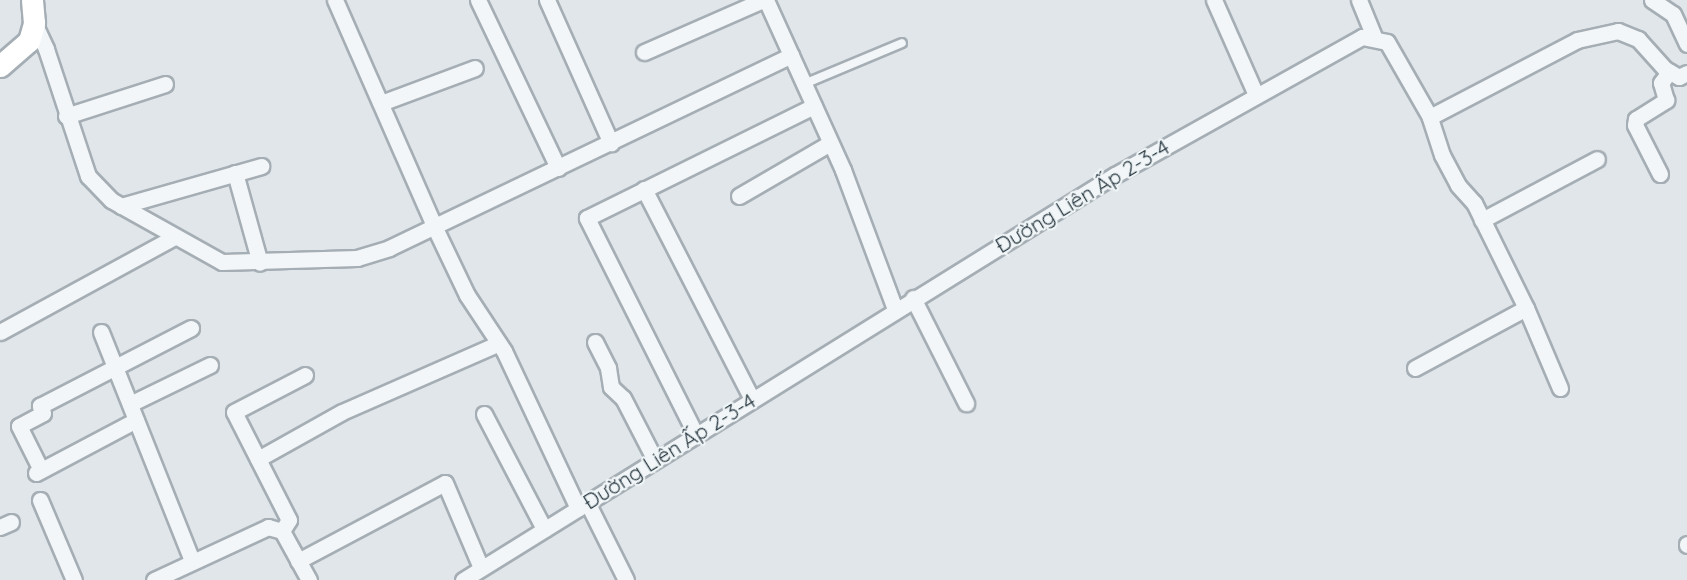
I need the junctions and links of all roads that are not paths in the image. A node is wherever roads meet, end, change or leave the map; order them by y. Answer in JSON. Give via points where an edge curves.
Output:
{"nodes":[{"id":1,"x":32,"y":0,"type":"edge"},
{"id":2,"x":335,"y":0,"type":"edge"},
{"id":3,"x":478,"y":0,"type":"edge"},
{"id":4,"x":547,"y":0,"type":"edge"},
{"id":5,"x":765,"y":0,"type":"edge"},
{"id":6,"x":1214,"y":0,"type":"edge"},
{"id":7,"x":1359,"y":0,"type":"edge"},
{"id":8,"x":1652,"y":0,"type":"edge"},
{"id":9,"x":34,"y":23,"type":"junction"},
{"id":10,"x":1375,"y":39,"type":"junction"},
{"id":11,"x":902,"y":43,"type":"dead end"},
{"id":12,"x":1687,"y":44,"type":"edge"},
{"id":13,"x":644,"y":52,"type":"dead end"},
{"id":14,"x":791,"y":55,"type":"junction"},
{"id":15,"x":0,"y":66,"type":"edge"},
{"id":16,"x":475,"y":68,"type":"dead end"},
{"id":17,"x":1669,"y":72,"type":"junction"},
{"id":18,"x":1687,"y":73,"type":"edge"},
{"id":19,"x":165,"y":84,"type":"dead end"},
{"id":20,"x":804,"y":84,"type":"junction"},
{"id":21,"x":1256,"y":95,"type":"junction"},
{"id":22,"x":381,"y":103,"type":"junction"},
{"id":23,"x":814,"y":106,"type":"junction"},
{"id":24,"x":66,"y":116,"type":"junction"},
{"id":25,"x":1430,"y":117,"type":"junction"},
{"id":26,"x":611,"y":143,"type":"junction"},
{"id":27,"x":830,"y":143,"type":"junction"},
{"id":28,"x":1597,"y":159,"type":"dead end"},
{"id":29,"x":261,"y":166,"type":"dead end"},
{"id":30,"x":558,"y":168,"type":"junction"},
{"id":31,"x":234,"y":173,"type":"junction"},
{"id":32,"x":1660,"y":174,"type":"dead end"},
{"id":33,"x":644,"y":189,"type":"junction"},
{"id":34,"x":739,"y":196,"type":"dead end"},
{"id":35,"x":121,"y":206,"type":"junction"},
{"id":36,"x":1482,"y":220,"type":"junction"},
{"id":37,"x":435,"y":228,"type":"junction"},
{"id":38,"x":174,"y":237,"type":"junction"},
{"id":39,"x":260,"y":263,"type":"junction"},
{"id":40,"x":913,"y":298,"type":"junction"},
{"id":41,"x":1526,"y":308,"type":"junction"},
{"id":42,"x":895,"y":309,"type":"junction"},
{"id":43,"x":191,"y":328,"type":"dead end"},
{"id":44,"x":0,"y":332,"type":"edge"},
{"id":45,"x":101,"y":332,"type":"dead end"},
{"id":46,"x":595,"y":342,"type":"dead end"},
{"id":47,"x":499,"y":343,"type":"junction"},
{"id":48,"x":210,"y":365,"type":"dead end"},
{"id":49,"x":116,"y":368,"type":"junction"},
{"id":50,"x":1415,"y":368,"type":"dead end"},
{"id":51,"x":305,"y":375,"type":"dead end"},
{"id":52,"x":1560,"y":388,"type":"dead end"},
{"id":53,"x":752,"y":399,"type":"junction"},
{"id":54,"x":130,"y":404,"type":"junction"},
{"id":55,"x":966,"y":404,"type":"dead end"},
{"id":56,"x":484,"y":414,"type":"dead end"},
{"id":57,"x":136,"y":420,"type":"junction"},
{"id":58,"x":696,"y":435,"type":"junction"},
{"id":59,"x":258,"y":459,"type":"junction"},
{"id":60,"x":655,"y":460,"type":"junction"},
{"id":61,"x":40,"y":500,"type":"dead end"},
{"id":62,"x":583,"y":505,"type":"junction"},
{"id":63,"x":544,"y":530,"type":"junction"},
{"id":64,"x":282,"y":531,"type":"junction"},
{"id":65,"x":192,"y":561,"type":"junction"},
{"id":66,"x":298,"y":561,"type":"junction"},
{"id":67,"x":474,"y":575,"type":"edge"},
{"id":68,"x":170,"y":576,"type":"edge"},
{"id":69,"x":74,"y":580,"type":"edge"},
{"id":70,"x":154,"y":580,"type":"edge"},
{"id":71,"x":309,"y":580,"type":"edge"},
{"id":72,"x":626,"y":580,"type":"edge"}],
"edges":[{"from":1,"to":9,"type":"street"},
{"from":2,"to":22,"type":"street"},
{"from":3,"to":30,"type":"street"},
{"from":4,"to":26,"type":"street"},
{"from":5,"to":13,"type":"street"},
{"from":5,"to":14,"type":"street"},
{"from":6,"to":21,"type":"street"},
{"from":7,"to":10,"type":"street"},
{"from":8,"to":12,"type":"street","via":[[1673,14]]},
{"from":9,"to":15,"type":"street","via":[[29,41]]},
{"from":9,"to":24,"type":"street"},
{"from":10,"to":21,"type":"street","name":"Đường Liên Ấp 2-3-4","via":[[1362,37]]},
{"from":10,"to":25,"type":"street","via":[[1387,42]]},
{"from":11,"to":20,"type":"lane"},
{"from":14,"to":20,"type":"street"},
{"from":14,"to":26,"type":"street"},
{"from":16,"to":22,"type":"street"},
{"from":17,"to":18,"type":"street","via":[[1679,77]]},
{"from":17,"to":25,"type":"street","via":[[1638,39],[1618,31],[1577,40]]},
{"from":17,"to":32,"type":"street","via":[[1661,84],[1666,100],[1636,119],[1635,125]]},
{"from":19,"to":24,"type":"street"},
{"from":20,"to":23,"type":"street"},
{"from":21,"to":40,"type":"street","name":"Đường Liên Ấp 2-3-4","via":[[1114,175]]},
{"from":22,"to":37,"type":"street"},
{"from":23,"to":27,"type":"street"},
{"from":23,"to":33,"type":"street"},
{"from":24,"to":35,"type":"street","via":[[88,176]]},
{"from":25,"to":36,"type":"street","via":[[1448,165]]},
{"from":26,"to":30,"type":"street"},
{"from":27,"to":34,"type":"street"},
{"from":27,"to":42,"type":"street"},
{"from":28,"to":36,"type":"street"},
{"from":29,"to":31,"type":"street"},
{"from":30,"to":37,"type":"street"},
{"from":31,"to":35,"type":"street"},
{"from":31,"to":39,"type":"street"},
{"from":33,"to":53,"type":"street"},
{"from":33,"to":58,"type":"street","via":[[587,218]]},
{"from":35,"to":38,"type":"street"},
{"from":36,"to":41,"type":"street"},
{"from":37,"to":39,"type":"street","via":[[357,258]]},
{"from":37,"to":47,"type":"street","via":[[467,295]]},
{"from":38,"to":39,"type":"street","via":[[222,262]]},
{"from":38,"to":44,"type":"street"},
{"from":40,"to":42,"type":"street","name":"Đường Liên Ấp 2-3-4"},
{"from":40,"to":55,"type":"street"},
{"from":41,"to":50,"type":"street","via":[[1522,314]]},
{"from":41,"to":52,"type":"street"},
{"from":42,"to":53,"type":"street","name":"Đường Liên Ấp 2-3-4"},
{"from":43,"to":49,"type":"street"},
{"from":45,"to":49,"type":"street"},
{"from":46,"to":60,"type":"street","via":[[608,368],[608,381],[623,398]]},
{"from":47,"to":59,"type":"street","via":[[342,412]]},
{"from":47,"to":62,"type":"street"},
{"from":48,"to":54,"type":"street"},
{"from":49,"to":54,"type":"street"},
{"from":49,"to":57,"type":"street","via":[[40,406],[43,413],[19,426],[38,472]]},
{"from":51,"to":59,"type":"street","via":[[232,407]]},
{"from":53,"to":58,"type":"street","name":"Đường Liên Ấp 2-3-4"},
{"from":54,"to":57,"type":"street"},
{"from":56,"to":63,"type":"street"},
{"from":57,"to":65,"type":"street"},
{"from":58,"to":60,"type":"street","name":"Đường Liên Ấp 2-3-4"},
{"from":59,"to":64,"type":"street","via":[[289,520]]},
{"from":60,"to":62,"type":"street","name":"Đường Liên Ấp 2-3-4"},
{"from":61,"to":69,"type":"street"},
{"from":62,"to":63,"type":"street","name":"Đường Liên Ấp 2-3-4"},
{"from":62,"to":72,"type":"street"},
{"from":63,"to":67,"type":"street","name":"Đường Liên Ấp 2-3-4"},
{"from":64,"to":65,"type":"street","via":[[268,527],[250,533]]},
{"from":64,"to":66,"type":"street"},
{"from":65,"to":68,"type":"street"},
{"from":66,"to":67,"type":"street","via":[[444,483]]},
{"from":66,"to":71,"type":"street"},
{"from":68,"to":70,"type":"street"}]}
